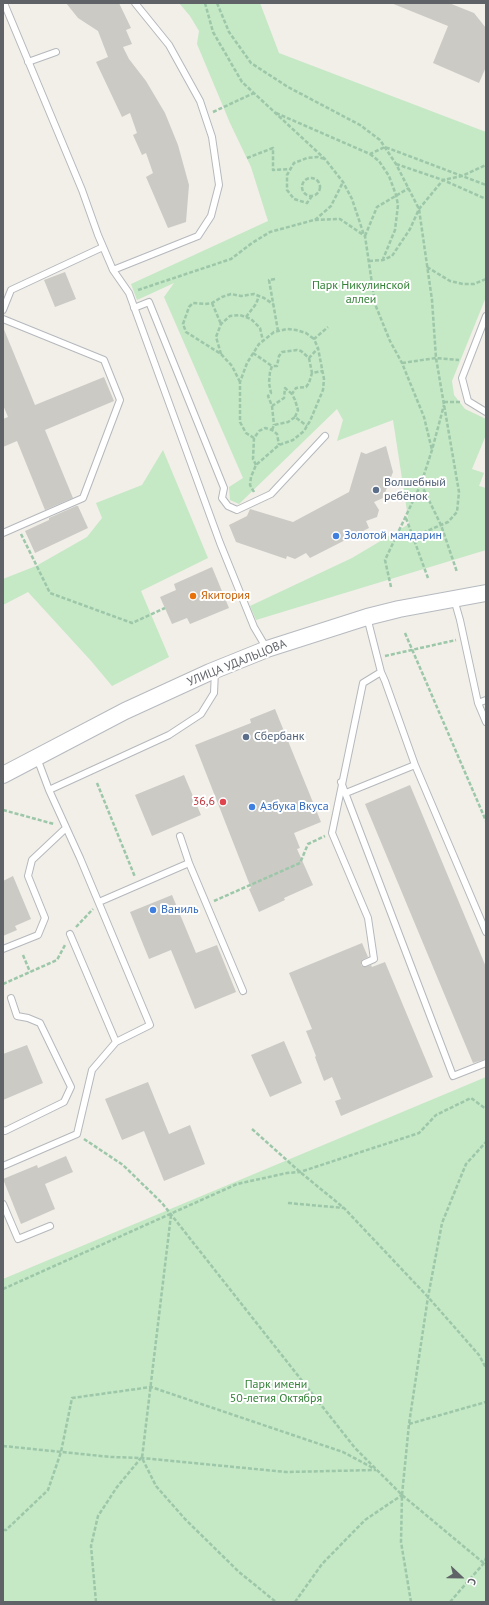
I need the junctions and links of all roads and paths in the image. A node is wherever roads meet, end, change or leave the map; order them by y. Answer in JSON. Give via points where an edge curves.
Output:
{"nodes":[{"id":1,"x":4,"y":3,"type":"edge"},
{"id":2,"x":135,"y":3,"type":"edge"},
{"id":3,"x":205,"y":3,"type":"edge"},
{"id":4,"x":217,"y":3,"type":"edge"},
{"id":5,"x":56,"y":52,"type":"dead end"},
{"id":6,"x":28,"y":62,"type":"junction"},
{"id":7,"x":254,"y":93,"type":"junction"},
{"id":8,"x":274,"y":112,"type":"junction"},
{"id":9,"x":205,"y":116,"type":"junction"},
{"id":10,"x":385,"y":147,"type":"junction"},
{"id":11,"x":370,"y":154,"type":"junction"},
{"id":12,"x":247,"y":158,"type":"dead end"},
{"id":13,"x":325,"y":159,"type":"junction"},
{"id":14,"x":396,"y":164,"type":"junction"},
{"id":15,"x":486,"y":165,"type":"edge"},
{"id":16,"x":290,"y":169,"type":"junction"},
{"id":17,"x":462,"y":176,"type":"junction"},
{"id":18,"x":443,"y":180,"type":"junction"},
{"id":19,"x":343,"y":182,"type":"junction"},
{"id":20,"x":486,"y":185,"type":"edge"},
{"id":21,"x":409,"y":188,"type":"junction"},
{"id":22,"x":396,"y":195,"type":"junction"},
{"id":23,"x":312,"y":196,"type":"junction"},
{"id":24,"x":486,"y":199,"type":"edge"},
{"id":25,"x":419,"y":209,"type":"junction"},
{"id":26,"x":314,"y":220,"type":"junction"},
{"id":27,"x":365,"y":236,"type":"junction"},
{"id":28,"x":103,"y":247,"type":"junction"},
{"id":29,"x":383,"y":260,"type":"junction"},
{"id":30,"x":369,"y":261,"type":"junction"},
{"id":31,"x":427,"y":267,"type":"junction"},
{"id":32,"x":113,"y":270,"type":"junction"},
{"id":33,"x":275,"y":278,"type":"dead end"},
{"id":34,"x":486,"y":279,"type":"edge"},
{"id":35,"x":128,"y":293,"type":"junction"},
{"id":36,"x":259,"y":296,"type":"junction"},
{"id":37,"x":212,"y":303,"type":"junction"},
{"id":38,"x":273,"y":304,"type":"junction"},
{"id":39,"x":134,"y":308,"type":"junction"},
{"id":40,"x":3,"y":310,"type":"edge"},
{"id":41,"x":486,"y":316,"type":"edge"},
{"id":42,"x":246,"y":317,"type":"junction"},
{"id":43,"x":3,"y":319,"type":"edge"},
{"id":44,"x":221,"y":324,"type":"junction"},
{"id":45,"x":328,"y":327,"type":"dead end"},
{"id":46,"x":278,"y":331,"type":"junction"},
{"id":47,"x":314,"y":339,"type":"junction"},
{"id":48,"x":263,"y":341,"type":"junction"},
{"id":49,"x":318,"y":348,"type":"junction"},
{"id":50,"x":253,"y":353,"type":"junction"},
{"id":51,"x":221,"y":354,"type":"junction"},
{"id":52,"x":309,"y":358,"type":"junction"},
{"id":53,"x":436,"y":358,"type":"junction"},
{"id":54,"x":468,"y":360,"type":"junction"},
{"id":55,"x":402,"y":363,"type":"junction"},
{"id":56,"x":272,"y":366,"type":"junction"},
{"id":57,"x":323,"y":371,"type":"junction"},
{"id":58,"x":312,"y":373,"type":"junction"},
{"id":59,"x":240,"y":382,"type":"junction"},
{"id":60,"x":292,"y":394,"type":"junction"},
{"id":61,"x":468,"y":401,"type":"junction"},
{"id":62,"x":444,"y":402,"type":"junction"},
{"id":63,"x":272,"y":406,"type":"junction"},
{"id":64,"x":486,"y":412,"type":"edge"},
{"id":65,"x":296,"y":417,"type":"junction"},
{"id":66,"x":274,"y":425,"type":"junction"},
{"id":67,"x":307,"y":426,"type":"junction"},
{"id":68,"x":272,"y":430,"type":"junction"},
{"id":69,"x":325,"y":436,"type":"dead end"},
{"id":70,"x":254,"y":438,"type":"junction"},
{"id":71,"x":279,"y":445,"type":"junction"},
{"id":72,"x":432,"y":450,"type":"junction"},
{"id":73,"x":256,"y":465,"type":"junction"},
{"id":74,"x":421,"y":484,"type":"junction"},
{"id":75,"x":256,"y":500,"type":"junction"},
{"id":76,"x":406,"y":517,"type":"junction"},
{"id":77,"x":17,"y":526,"type":"junction"},
{"id":78,"x":441,"y":526,"type":"junction"},
{"id":79,"x":3,"y":533,"type":"edge"},
{"id":80,"x":414,"y":537,"type":"junction"},
{"id":81,"x":457,"y":572,"type":"dead end"},
{"id":82,"x":428,"y":578,"type":"dead end"},
{"id":83,"x":391,"y":587,"type":"dead end"},
{"id":84,"x":486,"y":593,"type":"edge"},
{"id":85,"x":454,"y":598,"type":"junction"},
{"id":86,"x":165,"y":608,"type":"dead end"},
{"id":87,"x":367,"y":617,"type":"junction"},
{"id":88,"x":404,"y":632,"type":"dead end"},
{"id":89,"x":464,"y":638,"type":"junction"},
{"id":90,"x":267,"y":649,"type":"junction"},
{"id":91,"x":412,"y":650,"type":"junction"},
{"id":92,"x":377,"y":658,"type":"junction"},
{"id":93,"x":215,"y":670,"type":"junction"},
{"id":94,"x":381,"y":672,"type":"junction"},
{"id":95,"x":486,"y":700,"type":"edge"},
{"id":96,"x":478,"y":703,"type":"junction"},
{"id":97,"x":486,"y":722,"type":"edge"},
{"id":98,"x":37,"y":757,"type":"junction"},
{"id":99,"x":415,"y":765,"type":"junction"},
{"id":100,"x":3,"y":775,"type":"edge"},
{"id":101,"x":342,"y":782,"type":"junction"},
{"id":102,"x":97,"y":783,"type":"dead end"},
{"id":103,"x":49,"y":790,"type":"junction"},
{"id":104,"x":346,"y":792,"type":"junction"},
{"id":105,"x":3,"y":810,"type":"edge"},
{"id":106,"x":486,"y":821,"type":"edge"},
{"id":107,"x":66,"y":828,"type":"junction"},
{"id":108,"x":332,"y":833,"type":"junction"},
{"id":109,"x":180,"y":836,"type":"dead end"},
{"id":110,"x":189,"y":863,"type":"junction"},
{"id":111,"x":138,"y":885,"type":"junction"},
{"id":112,"x":98,"y":902,"type":"junction"},
{"id":113,"x":206,"y":904,"type":"junction"},
{"id":114,"x":486,"y":932,"type":"edge"},
{"id":115,"x":70,"y":934,"type":"junction"},
{"id":116,"x":3,"y":949,"type":"edge"},
{"id":117,"x":23,"y":955,"type":"dead end"},
{"id":118,"x":365,"y":963,"type":"dead end"},
{"id":119,"x":30,"y":972,"type":"junction"},
{"id":120,"x":3,"y":984,"type":"edge"},
{"id":121,"x":243,"y":991,"type":"dead end"},
{"id":122,"x":11,"y":998,"type":"dead end"},
{"id":123,"x":116,"y":1042,"type":"junction"},
{"id":124,"x":486,"y":1064,"type":"edge"},
{"id":125,"x":486,"y":1109,"type":"edge"},
{"id":126,"x":252,"y":1129,"type":"dead end"},
{"id":127,"x":3,"y":1130,"type":"edge"},
{"id":128,"x":77,"y":1134,"type":"junction"},
{"id":129,"x":486,"y":1142,"type":"edge"},
{"id":130,"x":3,"y":1166,"type":"edge"},
{"id":131,"x":300,"y":1172,"type":"junction"},
{"id":132,"x":288,"y":1203,"type":"dead end"},
{"id":133,"x":3,"y":1204,"type":"edge"},
{"id":134,"x":344,"y":1208,"type":"junction"},
{"id":135,"x":171,"y":1214,"type":"junction"},
{"id":136,"x":50,"y":1226,"type":"dead end"},
{"id":137,"x":3,"y":1290,"type":"edge"},
{"id":138,"x":428,"y":1297,"type":"junction"},
{"id":139,"x":486,"y":1368,"type":"edge"},
{"id":140,"x":151,"y":1387,"type":"junction"},
{"id":141,"x":486,"y":1402,"type":"edge"},
{"id":142,"x":409,"y":1424,"type":"junction"},
{"id":143,"x":3,"y":1446,"type":"edge"},
{"id":144,"x":61,"y":1452,"type":"junction"},
{"id":145,"x":142,"y":1458,"type":"junction"},
{"id":146,"x":377,"y":1470,"type":"junction"},
{"id":147,"x":402,"y":1495,"type":"junction"},
{"id":148,"x":3,"y":1530,"type":"edge"},
{"id":149,"x":486,"y":1558,"type":"edge"},
{"id":150,"x":485,"y":1564,"type":"edge"},
{"id":151,"x":96,"y":1602,"type":"edge"},
{"id":152,"x":276,"y":1602,"type":"edge"},
{"id":153,"x":295,"y":1602,"type":"edge"},
{"id":154,"x":411,"y":1602,"type":"edge"},
{"id":155,"x":450,"y":1602,"type":"edge"}],
"edges":[{"from":1,"to":6,"type":"lane"},
{"from":2,"to":9,"type":"lane","via":[[169,45],[200,101]]},
{"from":3,"to":7,"type":"path","via":[[213,32],[242,82]]},
{"from":4,"to":10,"type":"path","via":[[229,32],[251,63],[360,125]]},
{"from":5,"to":6,"type":"lane"},
{"from":6,"to":28,"type":"lane"},
{"from":7,"to":8,"type":"path"},
{"from":7,"to":9,"type":"path"},
{"from":8,"to":11,"type":"path"},
{"from":8,"to":13,"type":"path"},
{"from":9,"to":32,"type":"lane","via":[[212,137],[219,184],[211,216],[198,236]]},
{"from":10,"to":11,"type":"path"},
{"from":10,"to":14,"type":"path"},
{"from":10,"to":17,"type":"path"},
{"from":11,"to":22,"type":"path","via":[[379,161],[389,176]]},
{"from":12,"to":16,"type":"path","via":[[273,148],[273,170]]},
{"from":13,"to":16,"type":"path","via":[[307,158],[294,162]]},
{"from":13,"to":19,"type":"path"},
{"from":14,"to":18,"type":"path"},
{"from":14,"to":21,"type":"path"},
{"from":15,"to":17,"type":"path"},
{"from":16,"to":23,"type":"path","via":[[287,175],[287,190],[294,199],[307,202]]},
{"from":17,"to":18,"type":"path"},
{"from":17,"to":20,"type":"path"},
{"from":18,"to":24,"type":"path"},
{"from":18,"to":25,"type":"path"},
{"from":19,"to":26,"type":"path","via":[[331,206]]},
{"from":19,"to":27,"type":"path"},
{"from":21,"to":22,"type":"path"},
{"from":21,"to":25,"type":"path"},
{"from":22,"to":27,"type":"path","via":[[377,207]]},
{"from":22,"to":29,"type":"path","via":[[398,205],[394,230]]},
{"from":23,"to":23,"type":"path","via":[[319,192],[320,186],[316,179],[310,177],[302,183],[302,190],[306,195]]},
{"from":25,"to":29,"type":"path","via":[[410,229],[392,256]]},
{"from":25,"to":31,"type":"path"},
{"from":26,"to":27,"type":"path","via":[[340,219]]},
{"from":26,"to":35,"type":"path","via":[[270,232],[231,259]]},
{"from":27,"to":30,"type":"path"},
{"from":28,"to":32,"type":"lane"},
{"from":28,"to":40,"type":"lane","via":[[12,290]]},
{"from":29,"to":30,"type":"path"},
{"from":30,"to":55,"type":"path","via":[[375,304]]},
{"from":31,"to":34,"type":"path","via":[[450,281],[463,284],[474,284]]},
{"from":31,"to":53,"type":"path"},
{"from":32,"to":35,"type":"lane"},
{"from":33,"to":38,"type":"path","via":[[269,280]]},
{"from":35,"to":39,"type":"lane"},
{"from":36,"to":37,"type":"path","via":[[231,294]]},
{"from":36,"to":38,"type":"path"},
{"from":36,"to":42,"type":"path"},
{"from":37,"to":44,"type":"path"},
{"from":37,"to":51,"type":"path","via":[[193,303],[183,324],[186,332]]},
{"from":38,"to":46,"type":"path"},
{"from":39,"to":75,"type":"lane","via":[[150,302],[224,488],[222,498],[228,506],[237,510]]},
{"from":39,"to":90,"type":"lane","via":[[220,543],[254,627]]},
{"from":41,"to":54,"type":"lane"},
{"from":42,"to":44,"type":"path","via":[[240,314],[230,316]]},
{"from":42,"to":48,"type":"path","via":[[260,328]]},
{"from":43,"to":77,"type":"lane","via":[[104,360],[120,400],[83,498]]},
{"from":44,"to":51,"type":"path","via":[[216,337]]},
{"from":45,"to":47,"type":"path"},
{"from":46,"to":47,"type":"path","via":[[296,330]]},
{"from":46,"to":48,"type":"path"},
{"from":47,"to":49,"type":"path"},
{"from":48,"to":50,"type":"path"},
{"from":49,"to":52,"type":"path"},
{"from":49,"to":57,"type":"path"},
{"from":50,"to":56,"type":"path"},
{"from":50,"to":59,"type":"path"},
{"from":51,"to":59,"type":"path","via":[[232,366]]},
{"from":52,"to":56,"type":"path","via":[[297,350],[282,352],[277,366]]},
{"from":52,"to":58,"type":"path"},
{"from":53,"to":54,"type":"path"},
{"from":53,"to":55,"type":"path"},
{"from":53,"to":62,"type":"path"},
{"from":54,"to":61,"type":"lane","via":[[462,378]]},
{"from":55,"to":72,"type":"path","via":[[424,417]]},
{"from":56,"to":63,"type":"path","via":[[268,396]]},
{"from":57,"to":58,"type":"path"},
{"from":57,"to":67,"type":"path","via":[[323,390]]},
{"from":58,"to":60,"type":"path","via":[[306,387],[296,388]]},
{"from":59,"to":70,"type":"path","via":[[240,422],[246,433]]},
{"from":60,"to":63,"type":"path","via":[[285,388],[284,398]]},
{"from":60,"to":65,"type":"path","via":[[298,410]]},
{"from":61,"to":62,"type":"path"},
{"from":61,"to":64,"type":"lane"},
{"from":62,"to":72,"type":"path"},
{"from":62,"to":78,"type":"path","via":[[459,492],[457,512]]},
{"from":63,"to":66,"type":"path"},
{"from":65,"to":66,"type":"path"},
{"from":65,"to":67,"type":"path"},
{"from":66,"to":68,"type":"path"},
{"from":67,"to":71,"type":"path","via":[[293,440]]},
{"from":68,"to":70,"type":"path","via":[[265,428]]},
{"from":68,"to":71,"type":"path","via":[[277,434]]},
{"from":69,"to":75,"type":"lane","via":[[271,494]]},
{"from":70,"to":73,"type":"path"},
{"from":71,"to":73,"type":"path"},
{"from":72,"to":74,"type":"path"},
{"from":73,"to":75,"type":"path","via":[[250,484]]},
{"from":74,"to":76,"type":"path"},
{"from":74,"to":78,"type":"path"},
{"from":76,"to":80,"type":"path"},
{"from":76,"to":83,"type":"path","via":[[385,560]]},
{"from":77,"to":79,"type":"lane"},
{"from":77,"to":86,"type":"path","via":[[50,593],[132,623]]},
{"from":78,"to":80,"type":"path"},
{"from":78,"to":81,"type":"path"},
{"from":80,"to":82,"type":"path"},
{"from":84,"to":85,"type":"street","name":"УЛИЦА УДАЛЬЦОВА"},
{"from":85,"to":87,"type":"street","name":"УЛИЦА УДАЛЬЦОВА"},
{"from":85,"to":89,"type":"lane"},
{"from":87,"to":90,"type":"street","name":"УЛИЦА УДАЛЬЦОВА"},
{"from":87,"to":92,"type":"lane"},
{"from":88,"to":91,"type":"path"},
{"from":89,"to":91,"type":"path"},
{"from":89,"to":96,"type":"lane"},
{"from":90,"to":93,"type":"street","name":"УЛИЦА УДАЛЬЦОВА"},
{"from":91,"to":92,"type":"path"},
{"from":91,"to":106,"type":"path"},
{"from":92,"to":94,"type":"lane"},
{"from":93,"to":98,"type":"street","name":"УЛИЦА УДАЛЬЦОВА","via":[[125,711]]},
{"from":93,"to":103,"type":"lane","via":[[214,693],[201,714],[169,735]]},
{"from":94,"to":99,"type":"lane"},
{"from":94,"to":101,"type":"lane","via":[[363,683]]},
{"from":95,"to":96,"type":"lane"},
{"from":96,"to":97,"type":"lane"},
{"from":98,"to":100,"type":"street","name":"УЛИЦА УДАЛЬЦОВА"},
{"from":98,"to":103,"type":"lane"},
{"from":99,"to":104,"type":"lane"},
{"from":99,"to":114,"type":"lane"},
{"from":101,"to":104,"type":"lane"},
{"from":101,"to":108,"type":"lane"},
{"from":102,"to":111,"type":"path"},
{"from":103,"to":107,"type":"lane"},
{"from":104,"to":124,"type":"lane","via":[[453,1076]]},
{"from":105,"to":107,"type":"path"},
{"from":107,"to":112,"type":"lane"},
{"from":107,"to":116,"type":"lane","via":[[32,860],[28,876],[45,918],[38,935]]},
{"from":108,"to":113,"type":"path","via":[[308,844],[300,864]]},
{"from":108,"to":118,"type":"lane","via":[[368,918],[374,959]]},
{"from":109,"to":110,"type":"lane"},
{"from":110,"to":111,"type":"lane"},
{"from":110,"to":113,"type":"lane"},
{"from":111,"to":112,"type":"lane"},
{"from":112,"to":115,"type":"path"},
{"from":112,"to":123,"type":"lane","via":[[150,1025]]},
{"from":113,"to":121,"type":"lane"},
{"from":115,"to":119,"type":"path","via":[[57,960]]},
{"from":115,"to":123,"type":"lane"},
{"from":117,"to":119,"type":"path"},
{"from":119,"to":120,"type":"path"},
{"from":122,"to":127,"type":"lane","via":[[17,1016],[40,1023],[71,1087],[64,1102],[6,1131]]},
{"from":123,"to":128,"type":"lane","via":[[92,1070]]},
{"from":125,"to":131,"type":"path","via":[[471,1098],[436,1115],[419,1133]]},
{"from":126,"to":131,"type":"path"},
{"from":128,"to":130,"type":"lane"},
{"from":128,"to":135,"type":"path","via":[[123,1165]]},
{"from":129,"to":138,"type":"path","via":[[466,1164],[442,1223]]},
{"from":131,"to":134,"type":"path"},
{"from":131,"to":135,"type":"path","via":[[237,1184]]},
{"from":132,"to":134,"type":"path"},
{"from":133,"to":136,"type":"lane","via":[[18,1239]]},
{"from":134,"to":138,"type":"path"},
{"from":135,"to":137,"type":"path"},
{"from":135,"to":140,"type":"path"},
{"from":135,"to":146,"type":"path","via":[[351,1443]]},
{"from":138,"to":139,"type":"path","via":[[479,1355]]},
{"from":138,"to":142,"type":"path"},
{"from":140,"to":144,"type":"path","via":[[72,1398]]},
{"from":140,"to":145,"type":"path"},
{"from":140,"to":146,"type":"path","via":[[343,1452]]},
{"from":141,"to":142,"type":"path"},
{"from":142,"to":147,"type":"path"},
{"from":143,"to":144,"type":"path"},
{"from":144,"to":145,"type":"path"},
{"from":144,"to":148,"type":"path","via":[[48,1490]]},
{"from":145,"to":146,"type":"path","via":[[286,1472]]},
{"from":145,"to":151,"type":"path","via":[[117,1487],[98,1516],[91,1546]]},
{"from":145,"to":152,"type":"path","via":[[156,1486],[185,1519],[239,1572]]},
{"from":146,"to":147,"type":"path"},
{"from":147,"to":150,"type":"path"},
{"from":147,"to":153,"type":"path","via":[[365,1520],[322,1564]]},
{"from":147,"to":154,"type":"path","via":[[401,1542]]},
{"from":149,"to":150,"type":"path"},
{"from":150,"to":155,"type":"path"}]}
